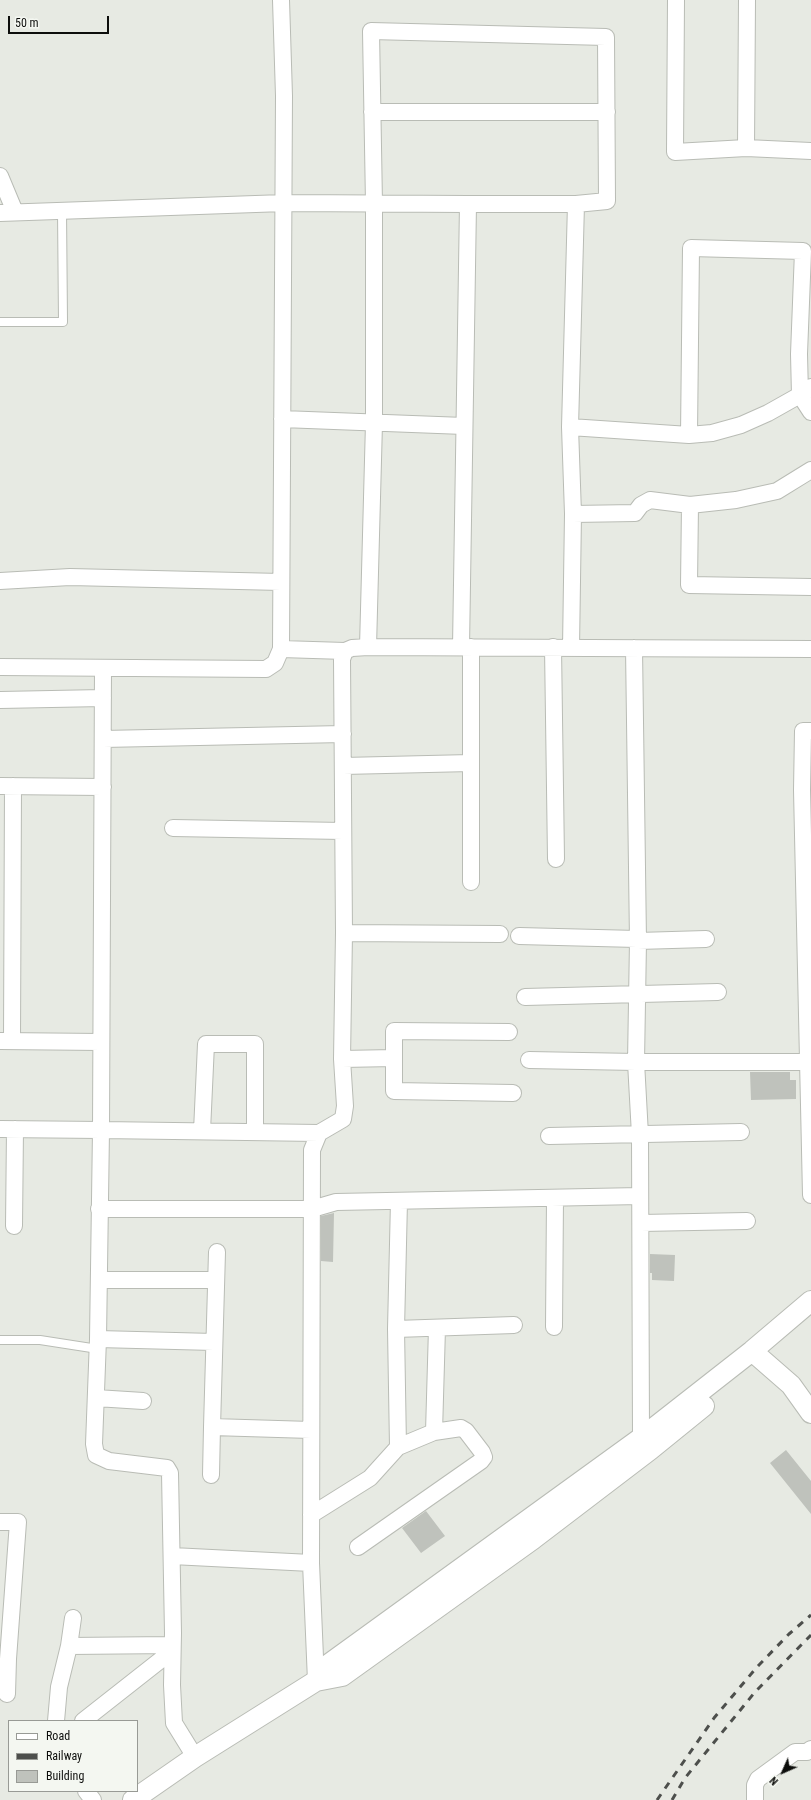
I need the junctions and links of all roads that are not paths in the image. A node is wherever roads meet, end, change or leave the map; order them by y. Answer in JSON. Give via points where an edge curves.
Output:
{"nodes":[{"id":1,"x":281,"y":0,"type":"edge"},
{"id":2,"x":676,"y":0,"type":"edge"},
{"id":3,"x":747,"y":0,"type":"edge"},
{"id":4,"x":372,"y":112,"type":"junction"},
{"id":5,"x":607,"y":112,"type":"junction"},
{"id":6,"x":746,"y":148,"type":"junction"},
{"id":7,"x":811,"y":151,"type":"edge"},
{"id":8,"x":0,"y":176,"type":"edge"},
{"id":9,"x":284,"y":203,"type":"junction"},
{"id":10,"x":374,"y":204,"type":"junction"},
{"id":11,"x":468,"y":204,"type":"junction"},
{"id":12,"x":576,"y":204,"type":"junction"},
{"id":13,"x":62,"y":210,"type":"junction"},
{"id":14,"x":7,"y":213,"type":"edge"},
{"id":15,"x":807,"y":251,"type":"edge"},
{"id":16,"x":0,"y":322,"type":"edge"},
{"id":17,"x":805,"y":391,"type":"edge"},
{"id":18,"x":811,"y":412,"type":"edge"},
{"id":19,"x":282,"y":419,"type":"junction"},
{"id":20,"x":374,"y":423,"type":"junction"},
{"id":21,"x":464,"y":426,"type":"junction"},
{"id":22,"x":570,"y":426,"type":"junction"},
{"id":23,"x":690,"y":435,"type":"junction"},
{"id":24,"x":811,"y":470,"type":"edge"},
{"id":25,"x":690,"y":505,"type":"junction"},
{"id":26,"x":573,"y":514,"type":"junction"},
{"id":27,"x":0,"y":581,"type":"edge"},
{"id":28,"x":281,"y":582,"type":"junction"},
{"id":29,"x":811,"y":587,"type":"edge"},
{"id":30,"x":368,"y":647,"type":"junction"},
{"id":31,"x":466,"y":647,"type":"junction"},
{"id":32,"x":553,"y":647,"type":"junction"},
{"id":33,"x":571,"y":648,"type":"junction"},
{"id":34,"x":634,"y":648,"type":"junction"},
{"id":35,"x":281,"y":649,"type":"junction"},
{"id":36,"x":811,"y":649,"type":"edge"},
{"id":37,"x":345,"y":651,"type":"junction"},
{"id":38,"x":0,"y":667,"type":"edge"},
{"id":39,"x":103,"y":668,"type":"junction"},
{"id":40,"x":103,"y":698,"type":"junction"},
{"id":41,"x":0,"y":700,"type":"edge"},
{"id":42,"x":811,"y":731,"type":"edge"},
{"id":43,"x":343,"y":734,"type":"junction"},
{"id":44,"x":103,"y":739,"type":"junction"},
{"id":45,"x":471,"y":763,"type":"junction"},
{"id":46,"x":343,"y":766,"type":"junction"},
{"id":47,"x":7,"y":786,"type":"edge"},
{"id":48,"x":103,"y":787,"type":"junction"},
{"id":49,"x":173,"y":828,"type":"dead end"},
{"id":50,"x":343,"y":831,"type":"junction"},
{"id":51,"x":807,"y":832,"type":"edge"},
{"id":52,"x":556,"y":859,"type":"dead end"},
{"id":53,"x":6,"y":868,"type":"edge"},
{"id":54,"x":471,"y":882,"type":"dead end"},
{"id":55,"x":344,"y":933,"type":"junction"},
{"id":56,"x":500,"y":934,"type":"dead end"},
{"id":57,"x":519,"y":936,"type":"dead end"},
{"id":58,"x":706,"y":939,"type":"dead end"},
{"id":59,"x":808,"y":940,"type":"edge"},
{"id":60,"x":638,"y":941,"type":"junction"},
{"id":61,"x":6,"y":952,"type":"edge"},
{"id":62,"x":718,"y":992,"type":"dead end"},
{"id":63,"x":636,"y":995,"type":"junction"},
{"id":64,"x":525,"y":997,"type":"dead end"},
{"id":65,"x":509,"y":1032,"type":"dead end"},
{"id":66,"x":6,"y":1041,"type":"edge"},
{"id":67,"x":101,"y":1042,"type":"junction"},
{"id":68,"x":394,"y":1058,"type":"junction"},
{"id":69,"x":342,"y":1059,"type":"junction"},
{"id":70,"x":529,"y":1060,"type":"dead end"},
{"id":71,"x":636,"y":1062,"type":"junction"},
{"id":72,"x":809,"y":1062,"type":"edge"},
{"id":73,"x":513,"y":1093,"type":"dead end"},
{"id":74,"x":7,"y":1129,"type":"edge"},
{"id":75,"x":101,"y":1130,"type":"junction"},
{"id":76,"x":202,"y":1131,"type":"junction"},
{"id":77,"x":255,"y":1132,"type":"junction"},
{"id":78,"x":741,"y":1132,"type":"dead end"},
{"id":79,"x":319,"y":1133,"type":"junction"},
{"id":80,"x":640,"y":1135,"type":"junction"},
{"id":81,"x":549,"y":1136,"type":"dead end"},
{"id":82,"x":811,"y":1195,"type":"edge"},
{"id":83,"x":640,"y":1196,"type":"junction"},
{"id":84,"x":555,"y":1198,"type":"junction"},
{"id":85,"x":399,"y":1201,"type":"junction"},
{"id":86,"x":99,"y":1209,"type":"junction"},
{"id":87,"x":312,"y":1209,"type":"junction"},
{"id":88,"x":747,"y":1221,"type":"dead end"},
{"id":89,"x":641,"y":1223,"type":"junction"},
{"id":90,"x":14,"y":1226,"type":"dead end"},
{"id":91,"x":217,"y":1252,"type":"dead end"},
{"id":92,"x":99,"y":1280,"type":"junction"},
{"id":93,"x":216,"y":1280,"type":"junction"},
{"id":94,"x":811,"y":1300,"type":"edge"},
{"id":95,"x":811,"y":1318,"type":"edge"},
{"id":96,"x":514,"y":1325,"type":"dead end"},
{"id":97,"x":554,"y":1327,"type":"dead end"},
{"id":98,"x":437,"y":1328,"type":"junction"},
{"id":99,"x":396,"y":1329,"type":"junction"},
{"id":100,"x":0,"y":1340,"type":"edge"},
{"id":101,"x":214,"y":1342,"type":"junction"},
{"id":102,"x":98,"y":1344,"type":"junction"},
{"id":103,"x":756,"y":1355,"type":"junction"},
{"id":104,"x":96,"y":1398,"type":"junction"},
{"id":105,"x":143,"y":1401,"type":"dead end"},
{"id":106,"x":811,"y":1412,"type":"edge"},
{"id":107,"x":212,"y":1427,"type":"junction"},
{"id":108,"x":311,"y":1430,"type":"junction"},
{"id":109,"x":434,"y":1432,"type":"junction"},
{"id":110,"x":642,"y":1438,"type":"junction"},
{"id":111,"x":398,"y":1447,"type":"junction"},
{"id":112,"x":211,"y":1475,"type":"dead end"},
{"id":113,"x":311,"y":1515,"type":"junction"},
{"id":114,"x":0,"y":1522,"type":"edge"},
{"id":115,"x":358,"y":1547,"type":"dead end"},
{"id":116,"x":172,"y":1556,"type":"junction"},
{"id":117,"x":311,"y":1564,"type":"junction"},
{"id":118,"x":73,"y":1618,"type":"dead end"},
{"id":119,"x":69,"y":1646,"type":"junction"},
{"id":120,"x":172,"y":1648,"type":"junction"},
{"id":121,"x":316,"y":1681,"type":"junction"},
{"id":122,"x":7,"y":1694,"type":"dead end"},
{"id":123,"x":56,"y":1720,"type":"edge"},
{"id":124,"x":84,"y":1720,"type":"edge"},
{"id":125,"x":810,"y":1752,"type":"edge"},
{"id":126,"x":195,"y":1757,"type":"junction"},
{"id":127,"x":87,"y":1792,"type":"edge"},
{"id":128,"x":93,"y":1800,"type":"edge"},
{"id":129,"x":133,"y":1800,"type":"edge"},
{"id":130,"x":755,"y":1800,"type":"edge"}],
"edges":[{"from":1,"to":9,"type":"street"},
{"from":2,"to":6,"type":"street","via":[[675,152]]},
{"from":3,"to":6,"type":"street"},
{"from":4,"to":5,"type":"street"},
{"from":4,"to":5,"type":"street","via":[[371,31],[606,37]]},
{"from":4,"to":10,"type":"street"},
{"from":5,"to":12,"type":"street","via":[[607,201]]},
{"from":6,"to":7,"type":"street"},
{"from":8,"to":14,"type":"street"},
{"from":9,"to":10,"type":"street"},
{"from":9,"to":13,"type":"street"},
{"from":9,"to":19,"type":"street"},
{"from":10,"to":11,"type":"street"},
{"from":10,"to":20,"type":"street"},
{"from":11,"to":12,"type":"street"},
{"from":11,"to":21,"type":"street"},
{"from":12,"to":22,"type":"street"},
{"from":13,"to":14,"type":"street"},
{"from":13,"to":16,"type":"lane","via":[[63,322]]},
{"from":15,"to":17,"type":"street","via":[[799,354]]},
{"from":15,"to":23,"type":"street","via":[[690,248]]},
{"from":17,"to":18,"type":"street"},
{"from":17,"to":23,"type":"street","via":[[768,413],[741,425],[712,433]]},
{"from":19,"to":20,"type":"street"},
{"from":19,"to":28,"type":"street"},
{"from":20,"to":21,"type":"street"},
{"from":20,"to":30,"type":"street"},
{"from":21,"to":31,"type":"street"},
{"from":22,"to":23,"type":"street"},
{"from":22,"to":26,"type":"street"},
{"from":24,"to":25,"type":"street","via":[[777,491],[736,500]]},
{"from":25,"to":26,"type":"street","via":[[650,500],[641,505],[635,513]]},
{"from":25,"to":29,"type":"street","via":[[689,586]]},
{"from":26,"to":33,"type":"street"},
{"from":27,"to":28,"type":"street","via":[[70,577]]},
{"from":28,"to":35,"type":"street"},
{"from":30,"to":31,"type":"street"},
{"from":30,"to":37,"type":"street"},
{"from":31,"to":32,"type":"street"},
{"from":31,"to":45,"type":"street"},
{"from":32,"to":33,"type":"street"},
{"from":32,"to":52,"type":"street"},
{"from":33,"to":34,"type":"street"},
{"from":34,"to":36,"type":"street"},
{"from":34,"to":60,"type":"street"},
{"from":35,"to":37,"type":"street"},
{"from":35,"to":39,"type":"street","via":[[275,663],[266,669]]},
{"from":37,"to":43,"type":"street","via":[[342,659]]},
{"from":38,"to":39,"type":"street"},
{"from":39,"to":40,"type":"street"},
{"from":40,"to":41,"type":"street"},
{"from":40,"to":44,"type":"street"},
{"from":42,"to":51,"type":"street","via":[[803,731]]},
{"from":43,"to":44,"type":"street"},
{"from":43,"to":46,"type":"street"},
{"from":44,"to":48,"type":"street"},
{"from":45,"to":46,"type":"street"},
{"from":45,"to":54,"type":"street"},
{"from":46,"to":50,"type":"street"},
{"from":47,"to":48,"type":"street"},
{"from":47,"to":53,"type":"street"},
{"from":48,"to":67,"type":"street"},
{"from":49,"to":50,"type":"street"},
{"from":50,"to":55,"type":"street"},
{"from":51,"to":59,"type":"street"},
{"from":53,"to":61,"type":"street"},
{"from":55,"to":56,"type":"street"},
{"from":55,"to":69,"type":"street"},
{"from":57,"to":60,"type":"street"},
{"from":58,"to":60,"type":"street"},
{"from":59,"to":72,"type":"street"},
{"from":60,"to":63,"type":"street"},
{"from":61,"to":66,"type":"street"},
{"from":62,"to":63,"type":"street"},
{"from":63,"to":64,"type":"street"},
{"from":63,"to":71,"type":"street"},
{"from":65,"to":68,"type":"street","via":[[394,1031]]},
{"from":66,"to":67,"type":"street"},
{"from":67,"to":75,"type":"street"},
{"from":68,"to":69,"type":"street"},
{"from":68,"to":73,"type":"street","via":[[394,1091]]},
{"from":69,"to":79,"type":"street","via":[[345,1106],[343,1119]]},
{"from":70,"to":71,"type":"street"},
{"from":71,"to":72,"type":"street"},
{"from":71,"to":80,"type":"street"},
{"from":72,"to":82,"type":"street"},
{"from":74,"to":75,"type":"street"},
{"from":74,"to":90,"type":"street"},
{"from":75,"to":76,"type":"street"},
{"from":75,"to":86,"type":"street"},
{"from":76,"to":77,"type":"street"},
{"from":76,"to":77,"type":"street","via":[[206,1044],[255,1044]]},
{"from":77,"to":79,"type":"street"},
{"from":78,"to":80,"type":"street"},
{"from":79,"to":87,"type":"street","via":[[312,1150]]},
{"from":80,"to":81,"type":"street"},
{"from":80,"to":83,"type":"street"},
{"from":83,"to":84,"type":"street"},
{"from":83,"to":89,"type":"street"},
{"from":84,"to":85,"type":"street"},
{"from":84,"to":97,"type":"street"},
{"from":85,"to":87,"type":"street","via":[[336,1202]]},
{"from":85,"to":99,"type":"street"},
{"from":86,"to":87,"type":"street"},
{"from":86,"to":92,"type":"street"},
{"from":87,"to":108,"type":"street"},
{"from":88,"to":89,"type":"street"},
{"from":89,"to":110,"type":"street"},
{"from":91,"to":93,"type":"street"},
{"from":92,"to":93,"type":"street"},
{"from":92,"to":102,"type":"street"},
{"from":93,"to":101,"type":"street"},
{"from":94,"to":103,"type":"street"},
{"from":95,"to":103,"type":"street"},
{"from":96,"to":98,"type":"street"},
{"from":98,"to":99,"type":"street"},
{"from":98,"to":109,"type":"street"},
{"from":99,"to":111,"type":"street"},
{"from":100,"to":102,"type":"lane"},
{"from":101,"to":102,"type":"street"},
{"from":101,"to":107,"type":"street"},
{"from":102,"to":104,"type":"street"},
{"from":103,"to":106,"type":"street","via":[[791,1385]]},
{"from":103,"to":110,"type":"street"},
{"from":103,"to":121,"type":"street","via":[[651,1449],[533,1539],[342,1676]]},
{"from":104,"to":105,"type":"street"},
{"from":104,"to":116,"type":"street","via":[[96,1455],[109,1461],[167,1468],[170,1473]]},
{"from":107,"to":108,"type":"street"},
{"from":107,"to":112,"type":"street"},
{"from":108,"to":113,"type":"street"},
{"from":109,"to":111,"type":"street"},
{"from":109,"to":115,"type":"street","via":[[461,1428],[466,1431],[484,1457],[481,1462]]},
{"from":110,"to":121,"type":"street","via":[[329,1664]]},
{"from":111,"to":113,"type":"street","via":[[370,1478]]},
{"from":113,"to":117,"type":"street"},
{"from":114,"to":122,"type":"street","via":[[18,1522]]},
{"from":116,"to":117,"type":"street"},
{"from":116,"to":120,"type":"street"},
{"from":117,"to":121,"type":"street"},
{"from":118,"to":119,"type":"street"},
{"from":119,"to":120,"type":"street"},
{"from":119,"to":123,"type":"street","via":[[59,1687]]},
{"from":120,"to":124,"type":"street"},
{"from":120,"to":126,"type":"street","via":[[174,1723]]},
{"from":121,"to":126,"type":"street"},
{"from":125,"to":130,"type":"street","via":[[795,1752],[758,1779],[755,1785]]},
{"from":126,"to":129,"type":"street"},
{"from":127,"to":128,"type":"street"}]}
